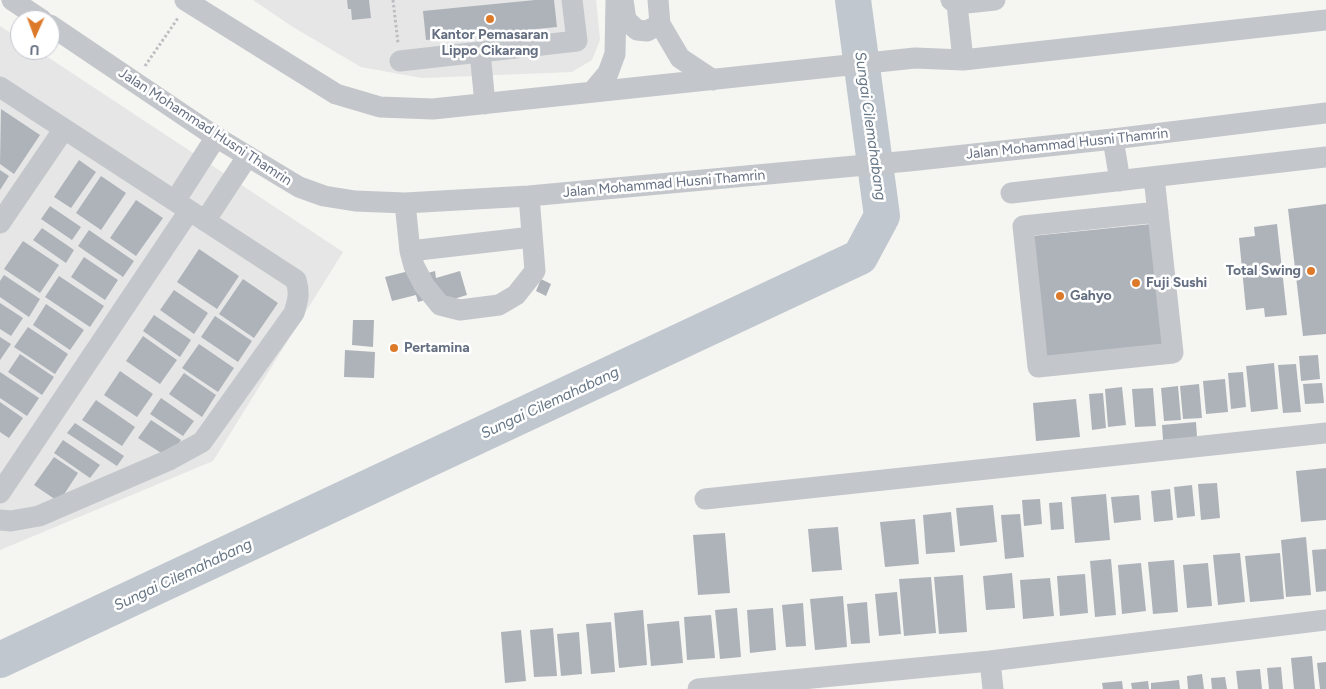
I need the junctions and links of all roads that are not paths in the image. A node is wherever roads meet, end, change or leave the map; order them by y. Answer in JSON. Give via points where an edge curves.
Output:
{"nodes":[{"id":1,"x":12,"y":0,"type":"edge"},
{"id":2,"x":572,"y":0,"type":"edge"},
{"id":3,"x":616,"y":0,"type":"edge"},
{"id":4,"x":623,"y":0,"type":"edge"},
{"id":5,"x":658,"y":0,"type":"edge"},
{"id":6,"x":995,"y":0,"type":"edge"},
{"id":7,"x":187,"y":1,"type":"edge"},
{"id":8,"x":954,"y":2,"type":"edge"},
{"id":9,"x":27,"y":10,"type":"edge"},
{"id":10,"x":1326,"y":20,"type":"edge"},
{"id":11,"x":660,"y":24,"type":"junction"},
{"id":12,"x":60,"y":32,"type":"edge"},
{"id":13,"x":480,"y":52,"type":"junction"},
{"id":14,"x":963,"y":60,"type":"junction"},
{"id":15,"x":400,"y":61,"type":"road end"},
{"id":16,"x":713,"y":80,"type":"junction"},
{"id":17,"x":0,"y":86,"type":"edge"},
{"id":18,"x":592,"y":92,"type":"junction"},
{"id":19,"x":485,"y":104,"type":"junction"},
{"id":20,"x":1326,"y":113,"type":"edge"},
{"id":21,"x":64,"y":129,"type":"junction"},
{"id":22,"x":216,"y":137,"type":"junction"},
{"id":23,"x":1113,"y":139,"type":"junction"},
{"id":24,"x":246,"y":156,"type":"junction"},
{"id":25,"x":1326,"y":157,"type":"edge"},
{"id":26,"x":1154,"y":177,"type":"junction"},
{"id":27,"x":1120,"y":181,"type":"junction"},
{"id":28,"x":1011,"y":193,"type":"dead end"},
{"id":29,"x":529,"y":196,"type":"junction"},
{"id":30,"x":405,"y":202,"type":"junction"},
{"id":31,"x":190,"y":211,"type":"junction"},
{"id":32,"x":1158,"y":212,"type":"junction"},
{"id":33,"x":0,"y":223,"type":"edge"},
{"id":34,"x":532,"y":237,"type":"junction"},
{"id":35,"x":410,"y":251,"type":"junction"},
{"id":36,"x":1326,"y":433,"type":"edge"},
{"id":37,"x":0,"y":493,"type":"edge"},
{"id":38,"x":704,"y":500,"type":"dead end"},
{"id":39,"x":0,"y":520,"type":"edge"},
{"id":40,"x":1326,"y":620,"type":"edge"},
{"id":41,"x":990,"y":661,"type":"junction"},
{"id":42,"x":698,"y":689,"type":"edge"},
{"id":43,"x":993,"y":689,"type":"edge"}],
"edges":[{"from":1,"to":9,"type":"street"},
{"from":2,"to":13,"type":"street","via":[[577,41]]},
{"from":3,"to":18,"type":"street","via":[[615,54],[608,73]]},
{"from":4,"to":11,"type":"street","via":[[626,20],[637,30],[647,32]]},
{"from":5,"to":11,"type":"street"},
{"from":6,"to":8,"type":"street"},
{"from":7,"to":19,"type":"street","via":[[336,94],[380,107],[433,109]]},
{"from":8,"to":14,"type":"street"},
{"from":10,"to":14,"type":"street"},
{"from":11,"to":16,"type":"street","via":[[680,58]]},
{"from":12,"to":22,"type":"street","name":"Jalan Mohammad Husni Thamrin"},
{"from":13,"to":15,"type":"street"},
{"from":13,"to":19,"type":"street"},
{"from":14,"to":16,"type":"street","via":[[915,58]]},
{"from":16,"to":18,"type":"street"},
{"from":17,"to":21,"type":"street"},
{"from":18,"to":19,"type":"street"},
{"from":20,"to":23,"type":"street","name":"Jalan Mohammad Husni Thamrin"},
{"from":21,"to":31,"type":"street"},
{"from":21,"to":33,"type":"street"},
{"from":22,"to":24,"type":"street","name":"Jalan Mohammad Husni Thamrin"},
{"from":22,"to":31,"type":"street"},
{"from":23,"to":27,"type":"street"},
{"from":23,"to":29,"type":"street","name":"Jalan Mohammad Husni Thamrin"},
{"from":24,"to":30,"type":"street","name":"Jalan Mohammad Husni Thamrin","via":[[300,187],[324,196],[355,202]]},
{"from":24,"to":31,"type":"street"},
{"from":25,"to":26,"type":"street"},
{"from":26,"to":27,"type":"street"},
{"from":26,"to":32,"type":"street"},
{"from":27,"to":28,"type":"street"},
{"from":29,"to":30,"type":"street","name":"Jalan Mohammad Husni Thamrin"},
{"from":29,"to":34,"type":"street"},
{"from":30,"to":35,"type":"street"},
{"from":31,"to":37,"type":"street"},
{"from":31,"to":39,"type":"street","via":[[296,280],[299,291],[294,313],[202,442],[169,460],[39,516]]},
{"from":32,"to":32,"type":"street","via":[[1172,353],[1038,367],[1023,226]]},
{"from":34,"to":35,"type":"street"},
{"from":34,"to":35,"type":"street","via":[[535,271],[516,296],[499,305],[460,310],[440,305],[424,285]]},
{"from":36,"to":38,"type":"street"},
{"from":40,"to":41,"type":"street"},
{"from":41,"to":42,"type":"street"},
{"from":41,"to":43,"type":"street"}]}
